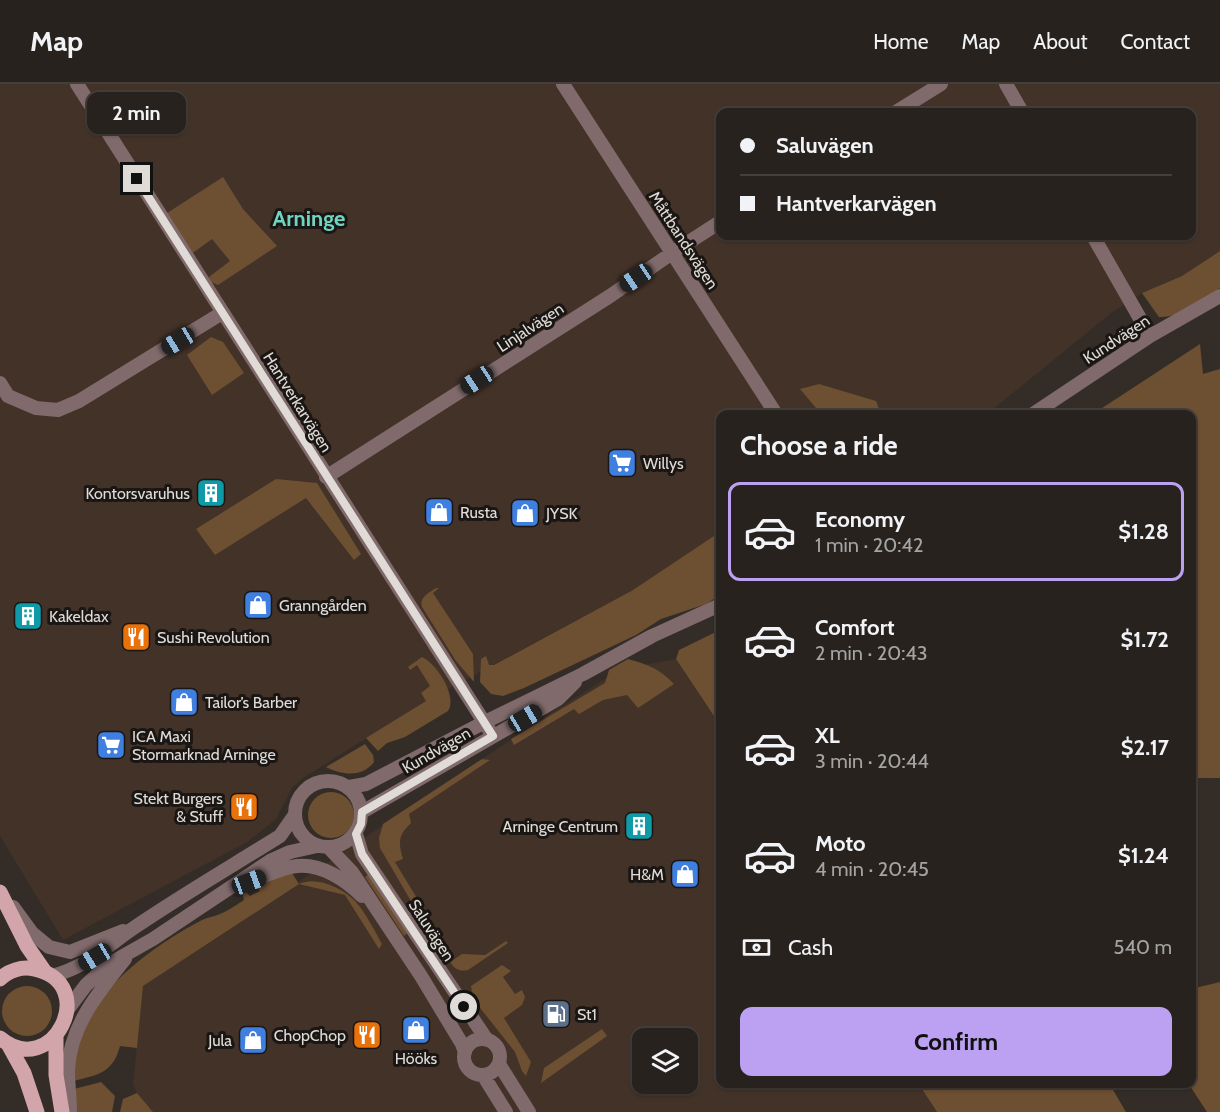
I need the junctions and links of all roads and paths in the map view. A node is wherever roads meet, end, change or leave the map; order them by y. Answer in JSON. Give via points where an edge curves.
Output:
{"nodes":[{"id":1,"x":77,"y":84,"type":"edge"},
{"id":2,"x":562,"y":84,"type":"edge"},
{"id":3,"x":941,"y":84,"type":"edge"},
{"id":4,"x":1006,"y":84,"type":"edge"},
{"id":5,"x":902,"y":108,"type":"edge"},
{"id":6,"x":1020,"y":108,"type":"edge"},
{"id":7,"x":716,"y":225,"type":"edge"},
{"id":8,"x":1095,"y":240,"type":"edge"},
{"id":9,"x":672,"y":253,"type":"junction"},
{"id":10,"x":1220,"y":296,"type":"edge"},
{"id":11,"x":222,"y":313,"type":"junction"},
{"id":12,"x":1150,"y":336,"type":"junction"},
{"id":13,"x":0,"y":383,"type":"edge"},
{"id":14,"x":773,"y":410,"type":"edge"},
{"id":15,"x":1039,"y":410,"type":"edge"},
{"id":16,"x":326,"y":477,"type":"junction"},
{"id":17,"x":716,"y":607,"type":"edge"},
{"id":18,"x":583,"y":674,"type":"junction"},
{"id":19,"x":483,"y":723,"type":"junction"},
{"id":20,"x":493,"y":736,"type":"junction"},
{"id":21,"x":349,"y":787,"type":"junction"},
{"id":22,"x":362,"y":812,"type":"junction"},
{"id":23,"x":294,"y":816,"type":"junction"},
{"id":24,"x":356,"y":834,"type":"junction"},
{"id":25,"x":323,"y":847,"type":"junction"},
{"id":26,"x":226,"y":890,"type":"junction"},
{"id":27,"x":0,"y":891,"type":"edge"},
{"id":28,"x":380,"y":915,"type":"junction"},
{"id":29,"x":134,"y":928,"type":"junction"},
{"id":30,"x":129,"y":954,"type":"junction"},
{"id":31,"x":48,"y":974,"type":"junction"},
{"id":32,"x":0,"y":979,"type":"edge"},
{"id":33,"x":68,"y":1009,"type":"junction"},
{"id":34,"x":56,"y":1037,"type":"junction"},
{"id":35,"x":487,"y":1040,"type":"junction"},
{"id":36,"x":4,"y":1041,"type":"edge"},
{"id":37,"x":465,"y":1053,"type":"junction"},
{"id":38,"x":499,"y":1064,"type":"junction"},
{"id":39,"x":483,"y":1075,"type":"junction"},
{"id":40,"x":37,"y":1112,"type":"edge"},
{"id":41,"x":62,"y":1112,"type":"edge"},
{"id":42,"x":70,"y":1112,"type":"edge"},
{"id":43,"x":506,"y":1112,"type":"edge"},
{"id":44,"x":529,"y":1112,"type":"edge"}],
"edges":[{"from":1,"to":11,"type":"street","name":"Hantverkarvägen"},
{"from":2,"to":9,"type":"street","name":"Måttbandsvägen"},
{"from":3,"to":5,"type":"street"},
{"from":4,"to":6,"type":"street"},
{"from":7,"to":9,"type":"street","name":"Linjalvägen"},
{"from":8,"to":12,"type":"street"},
{"from":9,"to":14,"type":"street","name":"Måttbandsvägen"},
{"from":9,"to":16,"type":"street","name":"Linjalvägen"},
{"from":10,"to":12,"type":"street","name":"Kundvägen"},
{"from":11,"to":13,"type":"street","via":[[58,410],[36,408],[8,396]]},
{"from":11,"to":16,"type":"street","name":"Hantverkarvägen"},
{"from":12,"to":15,"type":"street","name":"Kundvägen"},
{"from":16,"to":19,"type":"street","name":"Hantverkarvägen"},
{"from":17,"to":18,"type":"street","name":"Kundvägen"},
{"from":18,"to":19,"type":"street","name":"Kundvägen"},
{"from":18,"to":20,"type":"street","name":"Kundvägen","via":[[558,699]]},
{"from":19,"to":20,"type":"street","name":"Hantverkarvägen"},
{"from":19,"to":21,"type":"street","name":"Kundvägen","via":[[366,784]]},
{"from":20,"to":22,"type":"street","name":"Kundvägen"},
{"from":21,"to":22,"type":"street","via":[[359,799]]},
{"from":21,"to":23,"type":"street","via":[[338,781],[315,783],[301,794]]},
{"from":22,"to":24,"type":"street"},
{"from":23,"to":25,"type":"street","via":[[301,834]]},
{"from":23,"to":29,"type":"street","via":[[280,836]]},
{"from":24,"to":25,"type":"street","via":[[340,846]]},
{"from":24,"to":35,"type":"street","name":"Saluvägen","via":[[362,854]]},
{"from":25,"to":26,"type":"street","via":[[290,852]]},
{"from":25,"to":28,"type":"street","via":[[352,872]]},
{"from":26,"to":28,"type":"street","via":[[296,866],[310,866],[337,876]]},
{"from":26,"to":30,"type":"street"},
{"from":27,"to":29,"type":"street","via":[[32,933],[49,947],[70,952]]},
{"from":27,"to":31,"type":"main road","via":[[27,946]]},
{"from":28,"to":37,"type":"street"},
{"from":29,"to":31,"type":"street","via":[[73,970]]},
{"from":30,"to":33,"type":"street","via":[[109,964]]},
{"from":30,"to":42,"type":"street","via":[[81,1020],[68,1069]]},
{"from":31,"to":32,"type":"main road","via":[[32,968],[17,969]]},
{"from":31,"to":33,"type":"main road","via":[[63,991]]},
{"from":33,"to":34,"type":"main road"},
{"from":34,"to":36,"type":"main road","via":[[33,1048]]},
{"from":34,"to":41,"type":"main road","via":[[56,1075]]},
{"from":35,"to":37,"type":"street","via":[[476,1041]]},
{"from":35,"to":38,"type":"street","name":"Saluvägen","via":[[497,1047]]},
{"from":36,"to":40,"type":"main road","via":[[24,1073]]},
{"from":37,"to":39,"type":"street","via":[[467,1067]]},
{"from":38,"to":39,"type":"street","via":[[493,1072]]},
{"from":38,"to":44,"type":"street","name":"Saluvägen"},
{"from":39,"to":43,"type":"street"}]}
